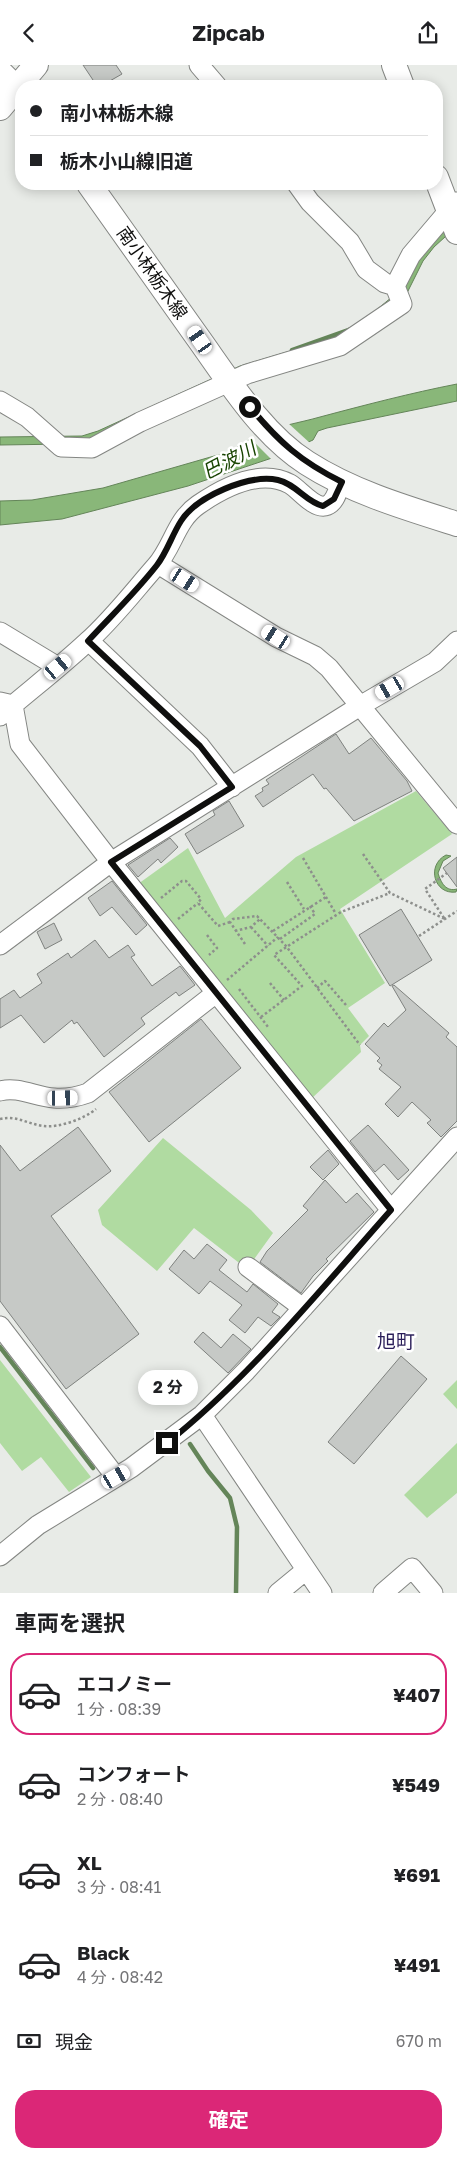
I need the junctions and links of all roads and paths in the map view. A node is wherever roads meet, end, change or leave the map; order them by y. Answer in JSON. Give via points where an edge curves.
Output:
{"nodes":[{"id":1,"x":36,"y":65,"type":"edge"},
{"id":2,"x":199,"y":65,"type":"edge"},
{"id":3,"x":394,"y":65,"type":"edge"},
{"id":4,"x":18,"y":80,"type":"edge"},
{"id":5,"x":212,"y":80,"type":"edge"},
{"id":6,"x":400,"y":80,"type":"edge"},
{"id":7,"x":13,"y":84,"type":"edge"},
{"id":8,"x":0,"y":107,"type":"edge"},
{"id":9,"x":93,"y":190,"type":"edge"},
{"id":10,"x":301,"y":190,"type":"edge"},
{"id":11,"x":442,"y":190,"type":"edge"},
{"id":12,"x":454,"y":217,"type":"edge"},
{"id":13,"x":395,"y":286,"type":"junction"},
{"id":14,"x":226,"y":378,"type":"junction"},
{"id":15,"x":0,"y":401,"type":"edge"},
{"id":16,"x":342,"y":482,"type":"junction"},
{"id":17,"x":457,"y":524,"type":"edge"},
{"id":18,"x":158,"y":564,"type":"junction"},
{"id":19,"x":0,"y":633,"type":"edge"},
{"id":20,"x":88,"y":641,"type":"junction"},
{"id":21,"x":457,"y":641,"type":"edge"},
{"id":22,"x":58,"y":667,"type":"junction"},
{"id":23,"x":360,"y":705,"type":"junction"},
{"id":24,"x":4,"y":708,"type":"edge"},
{"id":25,"x":232,"y":787,"type":"junction"},
{"id":26,"x":457,"y":824,"type":"edge"},
{"id":27,"x":363,"y":855,"type":"dead end"},
{"id":28,"x":303,"y":858,"type":"dead end"},
{"id":29,"x":111,"y":862,"type":"junction"},
{"id":30,"x":447,"y":873,"type":"dead end"},
{"id":31,"x":287,"y":882,"type":"dead end"},
{"id":32,"x":390,"y":893,"type":"junction"},
{"id":33,"x":326,"y":897,"type":"junction"},
{"id":34,"x":161,"y":898,"type":"dead end"},
{"id":35,"x":198,"y":903,"type":"junction"},
{"id":36,"x":310,"y":906,"type":"junction"},
{"id":37,"x":304,"y":909,"type":"junction"},
{"id":38,"x":457,"y":911,"type":"edge"},
{"id":39,"x":336,"y":915,"type":"junction"},
{"id":40,"x":260,"y":919,"type":"junction"},
{"id":41,"x":445,"y":919,"type":"junction"},
{"id":42,"x":230,"y":923,"type":"junction"},
{"id":43,"x":183,"y":926,"type":"dead end"},
{"id":44,"x":251,"y":927,"type":"junction"},
{"id":45,"x":235,"y":931,"type":"junction"},
{"id":46,"x":272,"y":932,"type":"junction"},
{"id":47,"x":207,"y":935,"type":"dead end"},
{"id":48,"x":419,"y":937,"type":"dead end"},
{"id":49,"x":279,"y":938,"type":"junction"},
{"id":50,"x":244,"y":944,"type":"dead end"},
{"id":51,"x":0,"y":945,"type":"edge"},
{"id":52,"x":268,"y":946,"type":"junction"},
{"id":53,"x":286,"y":946,"type":"junction"},
{"id":54,"x":206,"y":957,"type":"dead end"},
{"id":55,"x":270,"y":983,"type":"dead end"},
{"id":56,"x":219,"y":988,"type":"junction"},
{"id":57,"x":317,"y":988,"type":"junction"},
{"id":58,"x":239,"y":989,"type":"dead end"},
{"id":59,"x":284,"y":1000,"type":"junction"},
{"id":60,"x":346,"y":1005,"type":"dead end"},
{"id":61,"x":260,"y":1017,"type":"junction"},
{"id":62,"x":272,"y":1032,"type":"dead end"},
{"id":63,"x":360,"y":1045,"type":"dead end"},
{"id":64,"x":0,"y":1091,"type":"edge"},
{"id":65,"x":99,"y":1106,"type":"dead end"},
{"id":66,"x":0,"y":1119,"type":"edge"},
{"id":67,"x":456,"y":1140,"type":"edge"},
{"id":68,"x":391,"y":1210,"type":"junction"},
{"id":69,"x":248,"y":1267,"type":"dead end"},
{"id":70,"x":303,"y":1308,"type":"junction"},
{"id":71,"x":0,"y":1326,"type":"edge"},
{"id":72,"x":202,"y":1415,"type":"junction"},
{"id":73,"x":116,"y":1477,"type":"junction"},
{"id":74,"x":0,"y":1556,"type":"edge"},
{"id":75,"x":306,"y":1570,"type":"junction"},
{"id":76,"x":278,"y":1593,"type":"edge"},
{"id":77,"x":322,"y":1593,"type":"edge"},
{"id":78,"x":383,"y":1593,"type":"edge"},
{"id":79,"x":433,"y":1593,"type":"edge"}],
"edges":[{"from":1,"to":4,"type":"main road"},
{"from":2,"to":5,"type":"street"},
{"from":3,"to":6,"type":"main road"},
{"from":7,"to":8,"type":"main road"},
{"from":9,"to":14,"type":"main road","name":"南小林栃木線"},
{"from":10,"to":13,"type":"street","via":[[350,242],[366,269]]},
{"from":11,"to":12,"type":"main road"},
{"from":12,"to":13,"type":"street","via":[[411,255]]},
{"from":13,"to":14,"type":"street","via":[[402,304],[340,346]]},
{"from":14,"to":15,"type":"street","via":[[92,448],[60,447],[27,417]]},
{"from":14,"to":16,"type":"main road","name":"南小林栃木線","via":[[290,451]]},
{"from":16,"to":17,"type":"main road","name":"南小林栃木線"},
{"from":16,"to":18,"type":"street","via":[[334,499],[323,506],[290,484],[278,480],[258,478],[229,486],[197,506],[182,520]]},
{"from":18,"to":20,"type":"street"},
{"from":18,"to":23,"type":"street","via":[[276,637],[315,656]]},
{"from":19,"to":22,"type":"street"},
{"from":20,"to":22,"type":"street"},
{"from":20,"to":25,"type":"street","via":[[200,746]]},
{"from":21,"to":23,"type":"street","via":[[435,663]]},
{"from":22,"to":24,"type":"street"},
{"from":23,"to":25,"type":"street"},
{"from":23,"to":26,"type":"street"},
{"from":24,"to":29,"type":"street","via":[[20,744]]},
{"from":25,"to":29,"type":"street"},
{"from":27,"to":32,"type":"path"},
{"from":28,"to":33,"type":"path"},
{"from":29,"to":51,"type":"street"},
{"from":29,"to":56,"type":"street"},
{"from":30,"to":41,"type":"path","via":[[425,889]]},
{"from":31,"to":37,"type":"path"},
{"from":32,"to":39,"type":"path"},
{"from":32,"to":41,"type":"path"},
{"from":33,"to":36,"type":"path"},
{"from":33,"to":39,"type":"path"},
{"from":34,"to":35,"type":"path","via":[[186,881],[201,899]]},
{"from":35,"to":42,"type":"path","via":[[218,926]]},
{"from":35,"to":43,"type":"path","via":[[178,919]]},
{"from":36,"to":37,"type":"path"},
{"from":36,"to":49,"type":"path","via":[[315,914]]},
{"from":37,"to":46,"type":"path"},
{"from":38,"to":41,"type":"path"},
{"from":39,"to":53,"type":"path"},
{"from":40,"to":42,"type":"path","via":[[257,915],[233,919]]},
{"from":40,"to":44,"type":"path"},
{"from":40,"to":46,"type":"path"},
{"from":41,"to":48,"type":"path"},
{"from":42,"to":45,"type":"path"},
{"from":44,"to":45,"type":"path"},
{"from":44,"to":52,"type":"path"},
{"from":45,"to":50,"type":"path"},
{"from":46,"to":49,"type":"path"},
{"from":47,"to":54,"type":"path","via":[[217,948]]},
{"from":49,"to":52,"type":"path"},
{"from":49,"to":53,"type":"path"},
{"from":52,"to":56,"type":"path"},
{"from":53,"to":57,"type":"path"},
{"from":53,"to":59,"type":"path","via":[[274,955],[302,986]]},
{"from":55,"to":59,"type":"path"},
{"from":56,"to":64,"type":"street","via":[[88,1093],[73,1098],[53,1098],[15,1089]]},
{"from":56,"to":68,"type":"street"},
{"from":57,"to":60,"type":"path","via":[[325,981]]},
{"from":57,"to":63,"type":"path"},
{"from":58,"to":61,"type":"path"},
{"from":59,"to":61,"type":"path"},
{"from":61,"to":62,"type":"path"},
{"from":65,"to":66,"type":"path","via":[[93,1112],[66,1123],[44,1126],[13,1118]]},
{"from":67,"to":68,"type":"street"},
{"from":68,"to":70,"type":"street"},
{"from":69,"to":70,"type":"street"},
{"from":70,"to":72,"type":"street"},
{"from":71,"to":73,"type":"street"},
{"from":72,"to":73,"type":"street"},
{"from":72,"to":75,"type":"street"},
{"from":73,"to":74,"type":"street","via":[[38,1525]]},
{"from":75,"to":76,"type":"street"},
{"from":75,"to":77,"type":"street"},
{"from":78,"to":79,"type":"street","via":[[412,1569]]}]}
